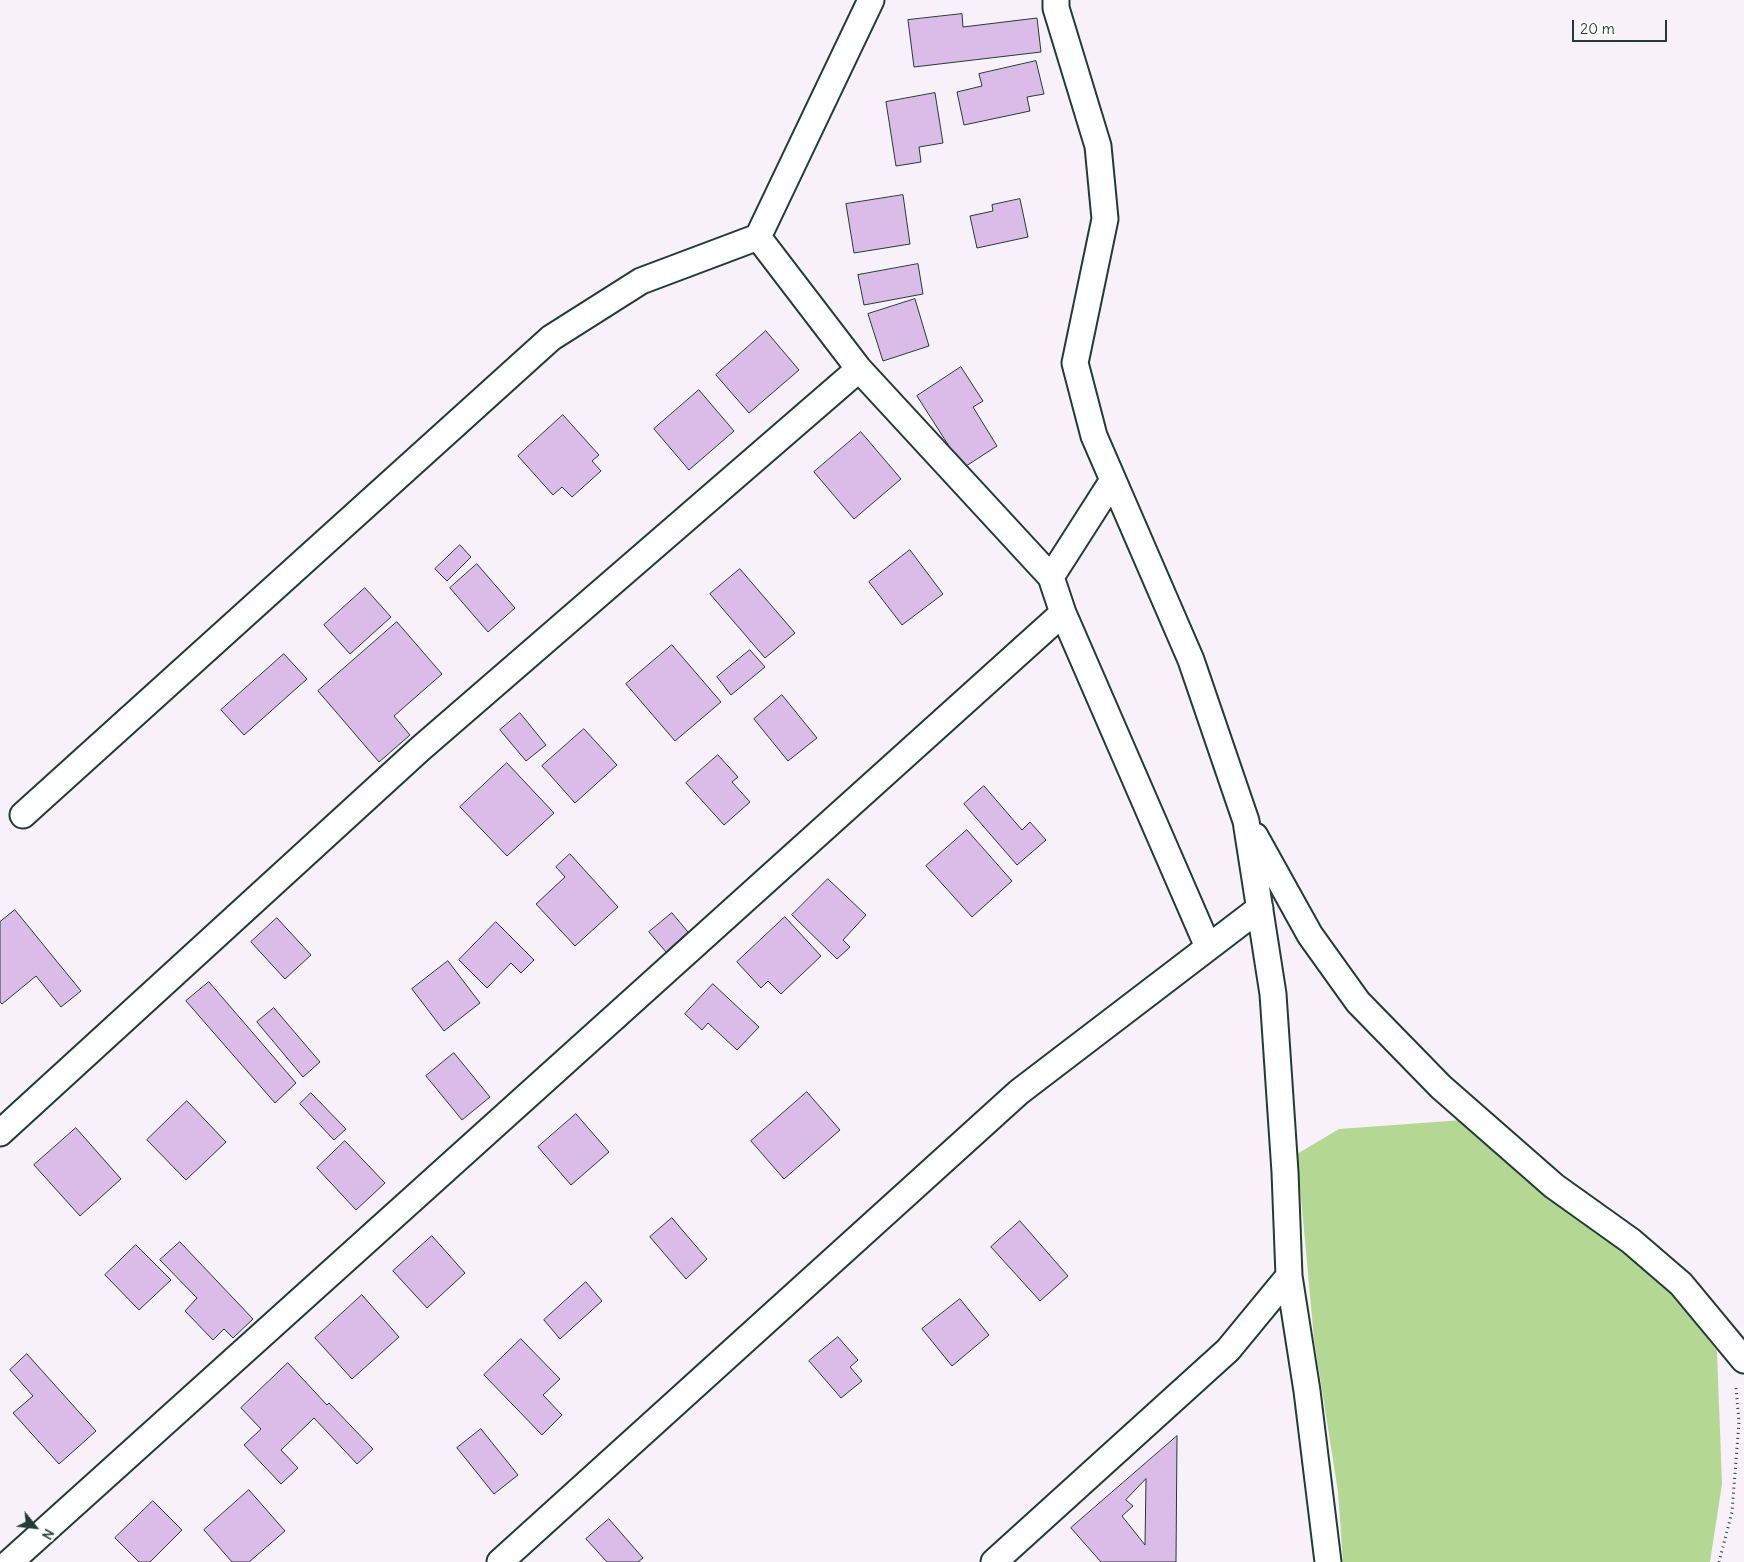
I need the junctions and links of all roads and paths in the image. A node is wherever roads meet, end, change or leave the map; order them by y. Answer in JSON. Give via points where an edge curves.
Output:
{"nodes":[{"id":1,"x":871,"y":0,"type":"edge"},
{"id":2,"x":1056,"y":0,"type":"edge"},
{"id":3,"x":758,"y":237,"type":"junction"},
{"id":4,"x":859,"y":369,"type":"junction"},
{"id":5,"x":1113,"y":480,"type":"junction"},
{"id":6,"x":1051,"y":577,"type":"junction"},
{"id":7,"x":1063,"y":613,"type":"junction"},
{"id":8,"x":23,"y":815,"type":"dead end"},
{"id":9,"x":1246,"y":821,"type":"junction"},
{"id":10,"x":1260,"y":908,"type":"junction"},
{"id":11,"x":1208,"y":947,"type":"junction"},
{"id":12,"x":0,"y":1133,"type":"edge"},
{"id":13,"x":1289,"y":1276,"type":"junction"},
{"id":14,"x":1738,"y":1353,"type":"edge"},
{"id":15,"x":10,"y":1562,"type":"edge"},
{"id":16,"x":500,"y":1562,"type":"edge"},
{"id":17,"x":994,"y":1562,"type":"edge"},
{"id":18,"x":1328,"y":1562,"type":"edge"},
{"id":19,"x":1719,"y":1562,"type":"edge"}],
"edges":[{"from":1,"to":3,"type":"street"},
{"from":2,"to":5,"type":"street","via":[[1098,146],[1105,219],[1075,363],[1094,436]]},
{"from":3,"to":4,"type":"street"},
{"from":3,"to":8,"type":"street","via":[[641,281],[551,338]]},
{"from":4,"to":6,"type":"street"},
{"from":4,"to":12,"type":"street","via":[[420,749]]},
{"from":5,"to":6,"type":"street"},
{"from":5,"to":9,"type":"street","via":[[1191,660]]},
{"from":6,"to":7,"type":"street"},
{"from":7,"to":11,"type":"street"},
{"from":7,"to":15,"type":"street"},
{"from":9,"to":10,"type":"street"},
{"from":9,"to":14,"type":"street","via":[[1310,935],[1358,1002],[1441,1087],[1554,1186],[1631,1242],[1680,1284]]},
{"from":10,"to":11,"type":"street"},
{"from":10,"to":13,"type":"street","via":[[1273,994]]},
{"from":11,"to":16,"type":"street","via":[[1019,1092]]},
{"from":13,"to":17,"type":"street","via":[[1228,1350]]},
{"from":13,"to":18,"type":"street"},
{"from":14,"to":19,"type":"path","via":[[1739,1422],[1732,1512]]}]}
